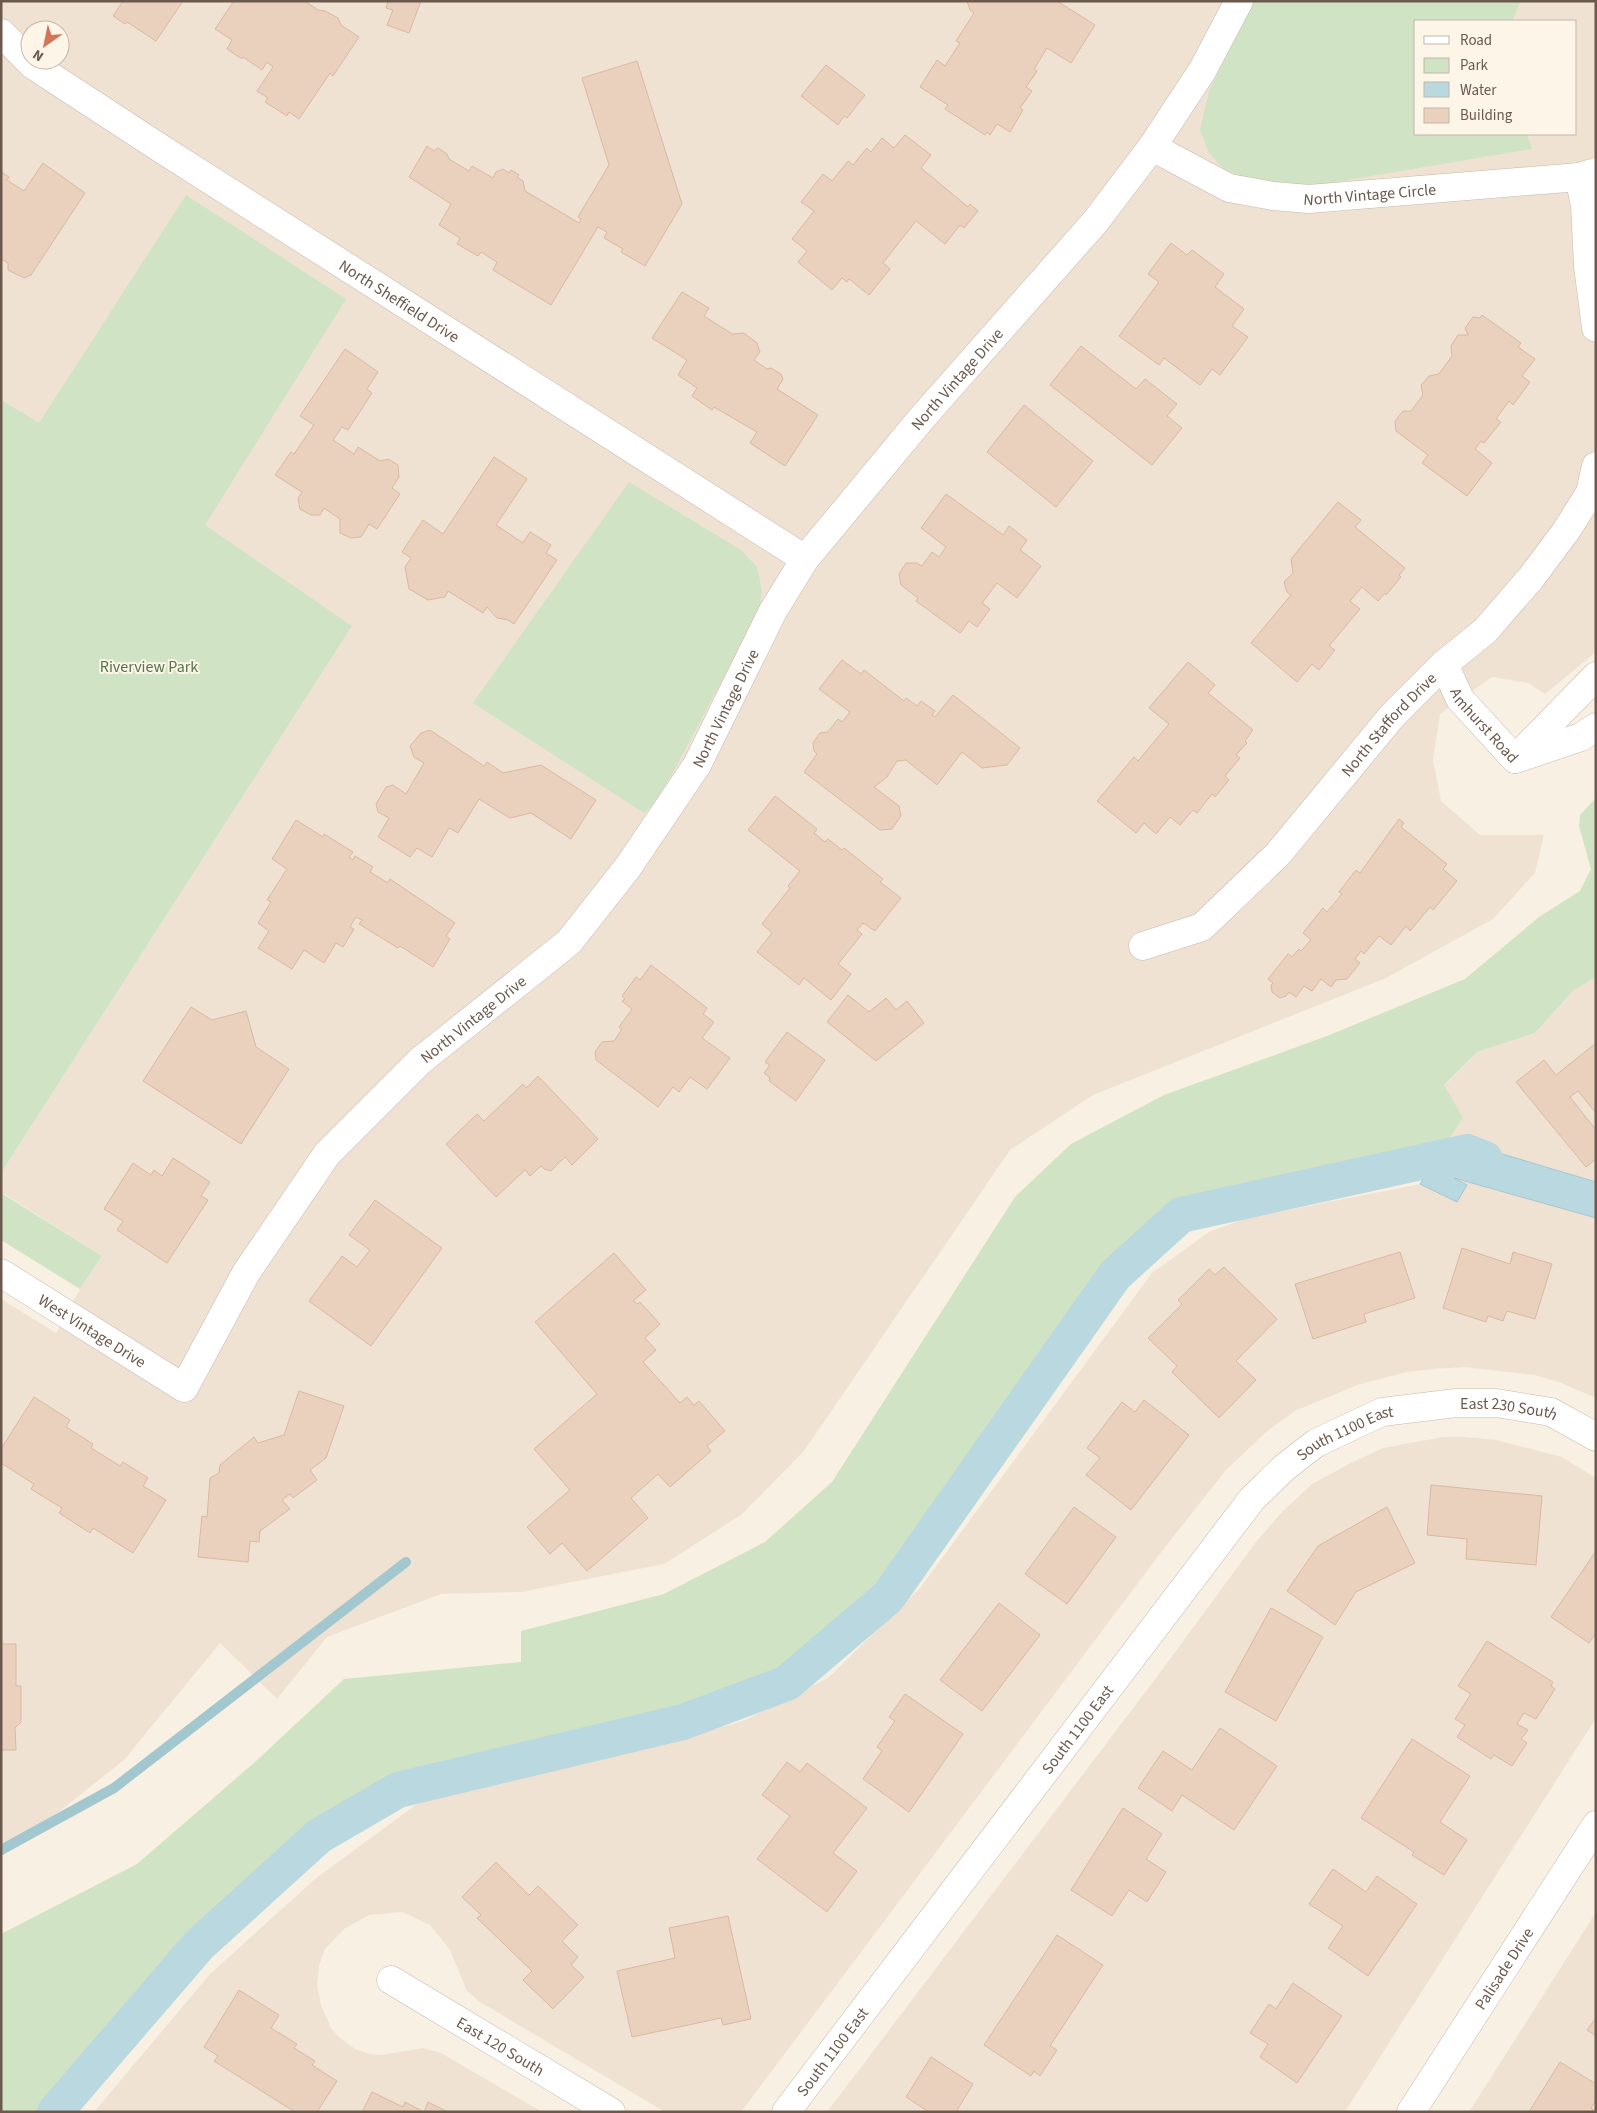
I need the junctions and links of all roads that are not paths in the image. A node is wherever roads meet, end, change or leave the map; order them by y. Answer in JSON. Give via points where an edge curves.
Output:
{"nodes":[{"id":1,"x":1239,"y":1,"type":"edge"},
{"id":2,"x":1,"y":33,"type":"edge"},
{"id":3,"x":1152,"y":147,"type":"junction"},
{"id":4,"x":1588,"y":175,"type":"edge"},
{"id":5,"x":1596,"y":328,"type":"edge"},
{"id":6,"x":1596,"y":466,"type":"edge"},
{"id":7,"x":805,"y":560,"type":"junction"},
{"id":8,"x":1444,"y":664,"type":"junction"},
{"id":9,"x":1596,"y":676,"type":"edge"},
{"id":10,"x":1596,"y":726,"type":"edge"},
{"id":11,"x":1515,"y":759,"type":"junction"},
{"id":12,"x":1143,"y":946,"type":"dead end"},
{"id":13,"x":1,"y":1273,"type":"edge"},
{"id":14,"x":184,"y":1388,"type":"joint"},
{"id":15,"x":1416,"y":1407,"type":"joint"},
{"id":16,"x":1596,"y":1437,"type":"edge"},
{"id":17,"x":1596,"y":1824,"type":"edge"},
{"id":18,"x":391,"y":1980,"type":"dead end"},
{"id":19,"x":611,"y":2112,"type":"edge"},
{"id":20,"x":786,"y":2112,"type":"edge"},
{"id":21,"x":1410,"y":2112,"type":"edge"}],
"edges":[{"from":1,"to":3,"type":"street","name":"North Vintage Drive","via":[[1202,71]]},
{"from":2,"to":7,"type":"street","name":"North Sheffield Drive","via":[[33,65],[200,175]]},
{"from":3,"to":4,"type":"street","name":"North Vintage Circle","via":[[1229,188],[1309,199]]},
{"from":3,"to":7,"type":"street","name":"North Vintage Drive","via":[[1095,222]]},
{"from":4,"to":5,"type":"street","via":[[1585,205],[1588,266]]},
{"from":6,"to":8,"type":"street","name":"North Stafford Drive","via":[[1590,493],[1531,578],[1485,631]]},
{"from":7,"to":14,"type":"street","name":"North Vintage Drive","via":[[773,611],[697,765],[628,867],[569,942],[420,1060],[327,1154],[246,1273]]},
{"from":8,"to":11,"type":"street","name":"Amhurst Road","via":[[1460,700]]},
{"from":8,"to":12,"type":"street","name":"North Stafford Drive","via":[[1392,716],[1278,854],[1202,927]]},
{"from":9,"to":11,"type":"street"},
{"from":10,"to":11,"type":"street","name":"Amhurst Road","via":[[1580,737]]},
{"from":13,"to":14,"type":"street","name":"West Vintage Drive"},
{"from":15,"to":16,"type":"street","name":"East 230 South","via":[[1496,1403],[1550,1412]]},
{"from":15,"to":20,"type":"street","name":"South 1100 East","via":[[1382,1412],[1316,1443],[1252,1499]]},
{"from":17,"to":21,"type":"street","name":"Palisade Drive"},
{"from":18,"to":19,"type":"street","name":"East 120 South"}]}
